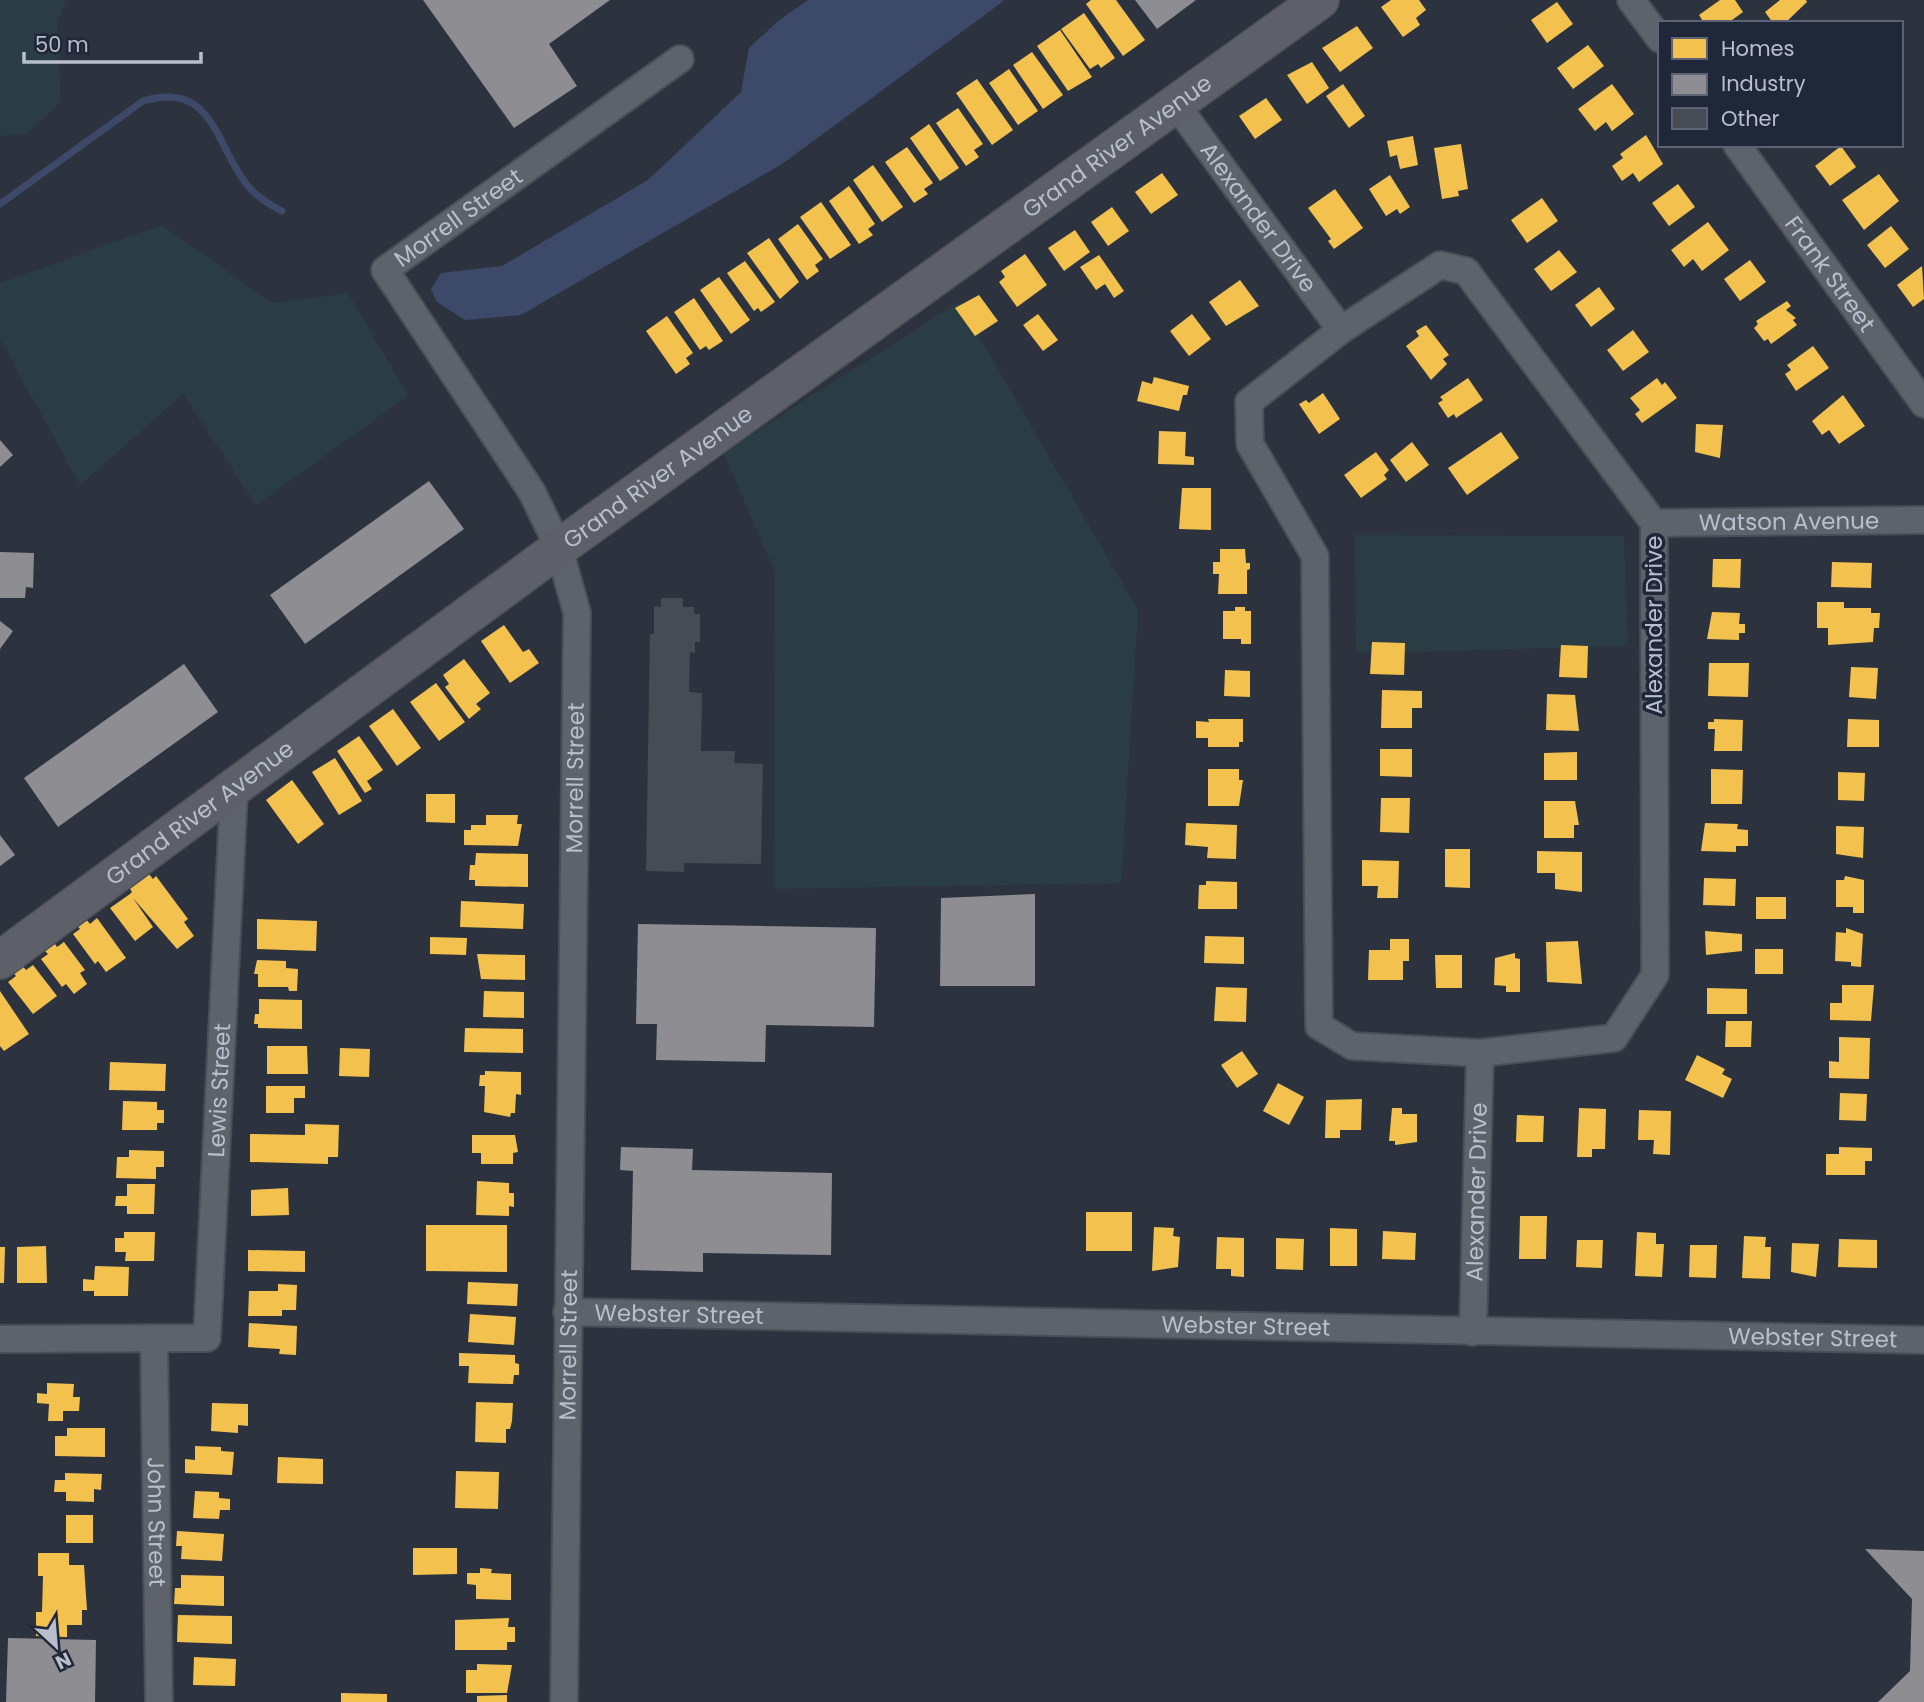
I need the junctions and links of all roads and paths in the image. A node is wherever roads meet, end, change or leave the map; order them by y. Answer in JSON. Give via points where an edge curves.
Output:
{"nodes":[{"id":1,"x":1321,"y":0,"type":"edge"},
{"id":2,"x":1632,"y":0,"type":"edge"},
{"id":3,"x":1658,"y":36,"type":"edge"},
{"id":4,"x":680,"y":59,"type":"dead end"},
{"id":5,"x":1177,"y":106,"type":"junction"},
{"id":6,"x":1738,"y":147,"type":"edge"},
{"id":7,"x":1341,"y":330,"type":"junction"},
{"id":8,"x":1924,"y":404,"type":"edge"},
{"id":9,"x":1924,"y":520,"type":"edge"},
{"id":10,"x":1654,"y":523,"type":"junction"},
{"id":11,"x":559,"y":548,"type":"junction"},
{"id":12,"x":234,"y":790,"type":"junction"},
{"id":13,"x":0,"y":960,"type":"edge"},
{"id":14,"x":1479,"y":1053,"type":"junction"},
{"id":15,"x":567,"y":1312,"type":"junction"},
{"id":16,"x":1473,"y":1332,"type":"junction"},
{"id":17,"x":0,"y":1339,"type":"edge"},
{"id":18,"x":153,"y":1340,"type":"junction"},
{"id":19,"x":1924,"y":1340,"type":"edge"},
{"id":20,"x":159,"y":1702,"type":"edge"},
{"id":21,"x":564,"y":1702,"type":"edge"}],
"edges":[{"from":1,"to":5,"type":"street","name":"Grand River Avenue"},
{"from":2,"to":3,"type":"street"},
{"from":4,"to":11,"type":"street","name":"Morrell Street","via":[[384,270],[531,492]]},
{"from":5,"to":7,"type":"street","name":"Alexander Drive"},
{"from":5,"to":11,"type":"street","name":"Grand River Avenue"},
{"from":6,"to":8,"type":"street","name":"Frank Street"},
{"from":7,"to":10,"type":"street","name":"Alexander Drive","via":[[1440,265],[1466,271]]},
{"from":7,"to":14,"type":"street","name":"Alexander Drive","via":[[1250,402],[1250,444],[1315,556],[1320,1026],[1352,1046]]},
{"from":9,"to":10,"type":"street","name":"Watson Avenue"},
{"from":10,"to":14,"type":"street","name":"Alexander Drive","via":[[1654,975],[1614,1038]]},
{"from":11,"to":12,"type":"street","name":"Grand River Avenue"},
{"from":11,"to":15,"type":"street","name":"Morrell Street","via":[[578,614]]},
{"from":12,"to":13,"type":"street","name":"Grand River Avenue"},
{"from":12,"to":18,"type":"street","name":"Lewis Street","via":[[207,1338]]},
{"from":14,"to":16,"type":"street","name":"Alexander Drive"},
{"from":15,"to":16,"type":"street","name":"Webster Street"},
{"from":15,"to":21,"type":"street","name":"Morrell Street"},
{"from":16,"to":19,"type":"street","name":"Webster Street"},
{"from":17,"to":18,"type":"street"},
{"from":18,"to":20,"type":"street","name":"John Street"}]}
